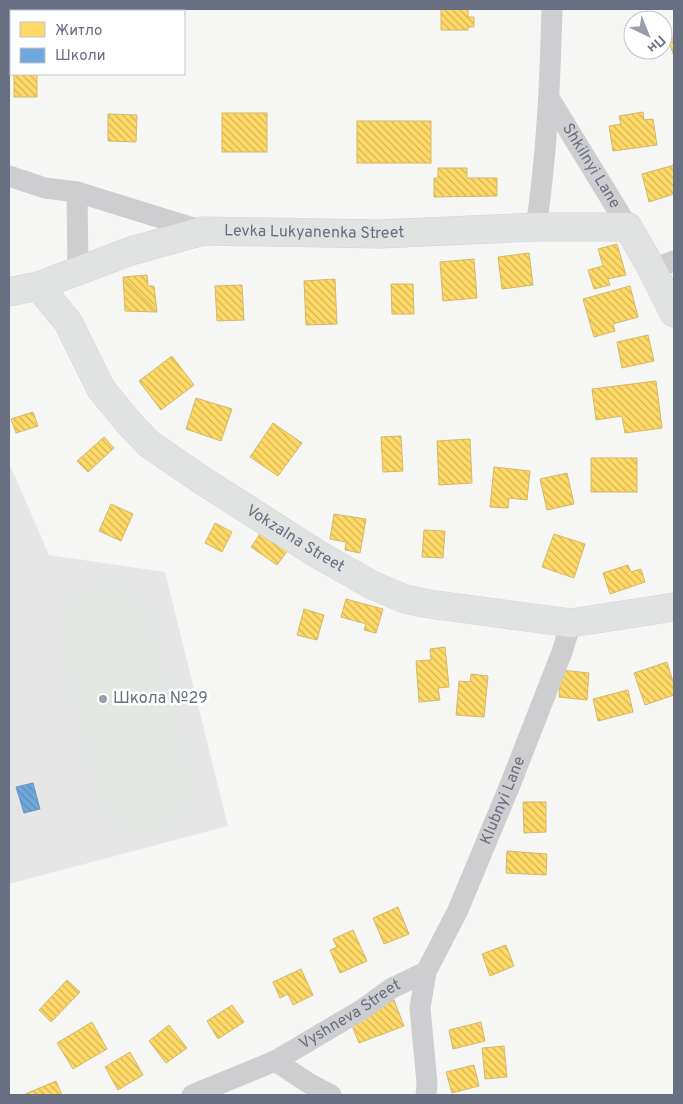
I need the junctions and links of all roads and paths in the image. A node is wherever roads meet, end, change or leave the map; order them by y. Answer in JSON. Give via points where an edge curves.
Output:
{"nodes":[{"id":1,"x":552,"y":9,"type":"edge"},
{"id":2,"x":549,"y":98,"type":"junction"},
{"id":3,"x":9,"y":176,"type":"edge"},
{"id":4,"x":78,"y":192,"type":"junction"},
{"id":5,"x":536,"y":227,"type":"junction"},
{"id":6,"x":628,"y":227,"type":"junction"},
{"id":7,"x":203,"y":230,"type":"junction"},
{"id":8,"x":663,"y":265,"type":"edge"},
{"id":9,"x":78,"y":272,"type":"junction"},
{"id":10,"x":38,"y":286,"type":"junction"},
{"id":11,"x":9,"y":292,"type":"edge"},
{"id":12,"x":674,"y":313,"type":"edge"},
{"id":13,"x":674,"y":607,"type":"edge"},
{"id":14,"x":571,"y":623,"type":"junction"},
{"id":15,"x":426,"y":972,"type":"junction"},
{"id":16,"x":276,"y":1061,"type":"junction"},
{"id":17,"x":192,"y":1095,"type":"edge"},
{"id":18,"x":331,"y":1095,"type":"edge"},
{"id":19,"x":426,"y":1095,"type":"edge"}],
"edges":[{"from":1,"to":2,"type":"street"},
{"from":2,"to":5,"type":"street"},
{"from":2,"to":6,"type":"street","name":"Shkilnyi Lane"},
{"from":3,"to":4,"type":"street","name":"Levka Lukyanenka Street","via":[[45,188]]},
{"from":4,"to":7,"type":"street","name":"Levka Lukyanenka Street"},
{"from":4,"to":9,"type":"street"},
{"from":5,"to":6,"type":"street","name":"Levka Lukyanenka Street"},
{"from":5,"to":7,"type":"street","name":"Levka Lukyanenka Street","via":[[379,234]]},
{"from":6,"to":8,"type":"street","name":"Shkilnyi Lane"},
{"from":7,"to":9,"type":"street","via":[[131,251]]},
{"from":8,"to":12,"type":"street","name":"Shkilnyi Lane"},
{"from":9,"to":10,"type":"street"},
{"from":10,"to":11,"type":"street"},
{"from":10,"to":14,"type":"street","name":"Vokzalna Street","via":[[68,322],[101,389],[149,444],[319,555],[404,599]]},
{"from":13,"to":14,"type":"street","name":"Vokzalna Street"},
{"from":14,"to":15,"type":"street","name":"Klubnyi Lane","via":[[510,785],[458,910]]},
{"from":15,"to":16,"type":"street","name":"Vyshneva Street","via":[[392,988]]},
{"from":15,"to":19,"type":"street","name":"Klubnyi Lane","via":[[420,1008]]},
{"from":16,"to":17,"type":"street","name":"Vyshneva Street"},
{"from":16,"to":18,"type":"street","name":"Vyshneva Street"}]}
